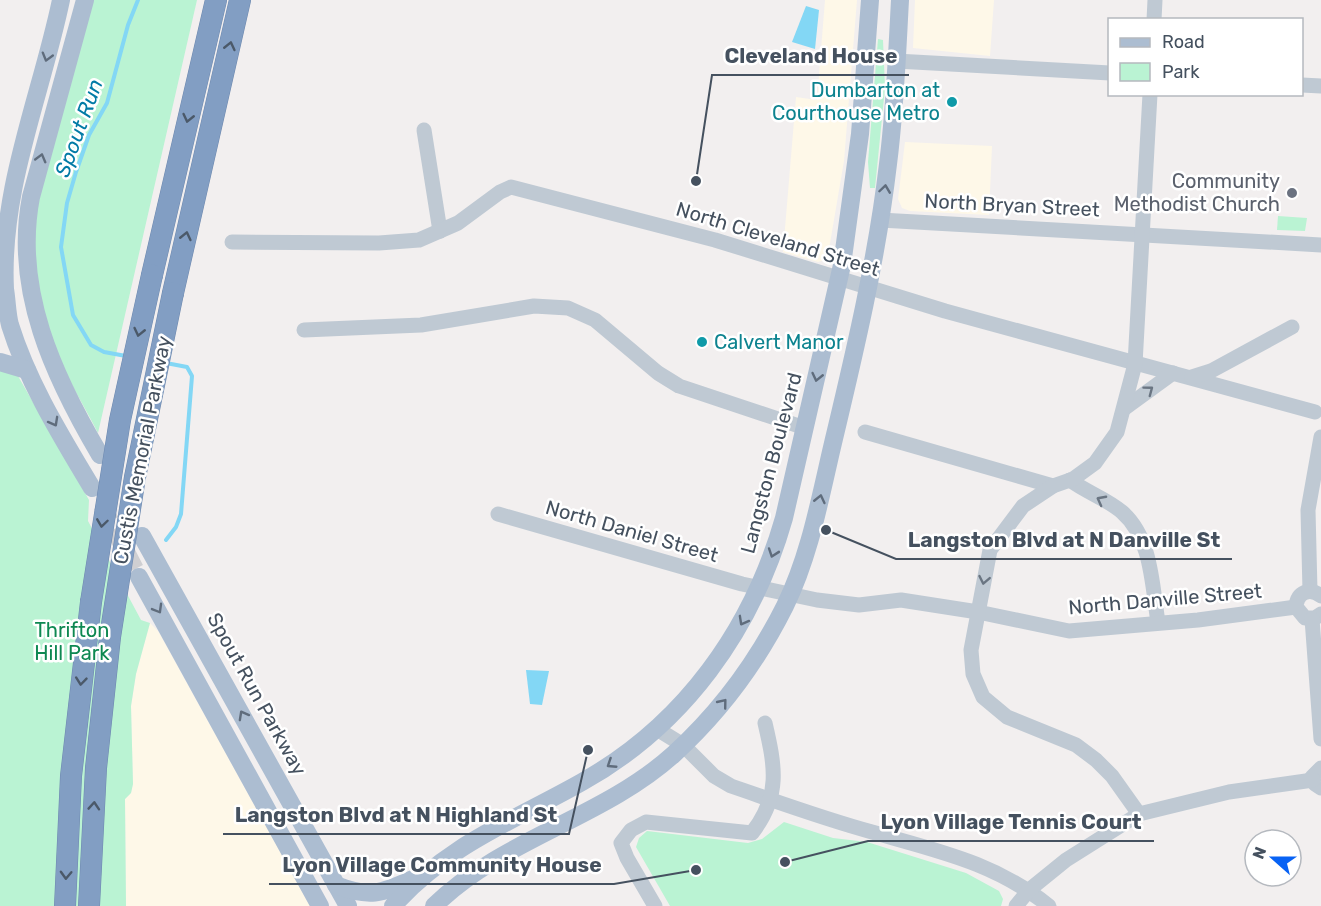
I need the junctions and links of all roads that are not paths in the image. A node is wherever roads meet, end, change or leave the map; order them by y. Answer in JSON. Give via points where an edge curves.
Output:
{"nodes":[{"id":1,"x":61,"y":0,"type":"edge"},
{"id":2,"x":86,"y":0,"type":"edge"},
{"id":3,"x":216,"y":0,"type":"edge"},
{"id":4,"x":240,"y":0,"type":"edge"},
{"id":5,"x":870,"y":0,"type":"edge"},
{"id":6,"x":900,"y":0,"type":"edge"},
{"id":7,"x":1155,"y":0,"type":"edge"},
{"id":8,"x":1154,"y":18,"type":"edge"},
{"id":9,"x":896,"y":61,"type":"junction"},
{"id":10,"x":1108,"y":73,"type":"edge"},
{"id":11,"x":1303,"y":85,"type":"edge"},
{"id":12,"x":1321,"y":86,"type":"edge"},
{"id":13,"x":1150,"y":96,"type":"edge"},
{"id":14,"x":424,"y":130,"type":"dead end"},
{"id":15,"x":28,"y":215,"type":"junction"},
{"id":16,"x":880,"y":220,"type":"junction"},
{"id":17,"x":440,"y":231,"type":"junction"},
{"id":18,"x":1142,"y":233,"type":"junction"},
{"id":19,"x":232,"y":242,"type":"dead end"},
{"id":20,"x":1321,"y":245,"type":"edge"},
{"id":21,"x":2,"y":260,"type":"edge"},
{"id":22,"x":839,"y":279,"type":"junction"},
{"id":23,"x":868,"y":288,"type":"junction"},
{"id":24,"x":5,"y":327,"type":"edge"},
{"id":25,"x":1292,"y":327,"type":"dead end"},
{"id":26,"x":304,"y":330,"type":"dead end"},
{"id":27,"x":0,"y":362,"type":"edge"},
{"id":28,"x":1135,"y":364,"type":"junction"},
{"id":29,"x":27,"y":370,"type":"junction"},
{"id":30,"x":1173,"y":373,"type":"junction"},
{"id":31,"x":1192,"y":377,"type":"junction"},
{"id":32,"x":66,"y":397,"type":"junction"},
{"id":33,"x":1125,"y":408,"type":"junction"},
{"id":34,"x":1319,"y":414,"type":"edge"},
{"id":35,"x":805,"y":428,"type":"junction"},
{"id":36,"x":865,"y":432,"type":"dead end"},
{"id":37,"x":1321,"y":437,"type":"edge"},
{"id":38,"x":100,"y":455,"type":"dead end"},
{"id":39,"x":1070,"y":480,"type":"junction"},
{"id":40,"x":1053,"y":486,"type":"junction"},
{"id":41,"x":92,"y":488,"type":"tunnel mouth"},
{"id":42,"x":498,"y":514,"type":"dead end"},
{"id":43,"x":142,"y":536,"type":"dead end"},
{"id":44,"x":139,"y":577,"type":"tunnel mouth"},
{"id":45,"x":759,"y":588,"type":"junction"},
{"id":46,"x":1316,"y":593,"type":"edge"},
{"id":47,"x":790,"y":595,"type":"junction"},
{"id":48,"x":1296,"y":607,"type":"junction"},
{"id":49,"x":978,"y":612,"type":"junction"},
{"id":50,"x":1316,"y":616,"type":"edge"},
{"id":51,"x":1158,"y":622,"type":"junction"},
{"id":52,"x":765,"y":723,"type":"dead end"},
{"id":53,"x":657,"y":729,"type":"junction"},
{"id":54,"x":1321,"y":739,"type":"edge"},
{"id":55,"x":683,"y":745,"type":"junction"},
{"id":56,"x":1318,"y":778,"type":"edge"},
{"id":57,"x":771,"y":800,"type":"junction"},
{"id":58,"x":1139,"y":814,"type":"junction"},
{"id":59,"x":425,"y":873,"type":"junction"},
{"id":60,"x":336,"y":885,"type":"junction"},
{"id":61,"x":1029,"y":890,"type":"junction"},
{"id":62,"x":65,"y":906,"type":"edge"},
{"id":63,"x":89,"y":906,"type":"edge"},
{"id":64,"x":320,"y":906,"type":"edge"},
{"id":65,"x":348,"y":906,"type":"edge"},
{"id":66,"x":393,"y":906,"type":"edge"},
{"id":67,"x":434,"y":906,"type":"edge"},
{"id":68,"x":655,"y":906,"type":"edge"},
{"id":69,"x":1016,"y":906,"type":"edge"},
{"id":70,"x":1049,"y":906,"type":"edge"}],
"edges":[{"from":1,"to":21,"type":"main road","one_way":true,"via":[[9,194]]},
{"from":15,"to":2,"type":"main road","one_way":true},
{"from":3,"to":62,"type":"highway","name":"Custis Memorial Parkway","one_way":true,"bridge":true,"via":[[120,420],[91,602],[71,776]]},
{"from":63,"to":4,"type":"highway","name":"Custis Memorial Parkway","one_way":true,"bridge":true,"via":[[96,768],[110,638],[139,454]]},
{"from":5,"to":22,"type":"main road","name":"Langston Boulevard","via":[[860,134]]},
{"from":6,"to":9,"type":"main road"},
{"from":7,"to":8,"type":"street"},
{"from":9,"to":10,"type":"street"},
{"from":16,"to":9,"type":"main road","one_way":true,"via":[[891,141]]},
{"from":11,"to":12,"type":"street"},
{"from":13,"to":18,"type":"street"},
{"from":14,"to":17,"type":"street"},
{"from":15,"to":24,"type":"main road","via":[[22,246],[22,297],[19,310]]},
{"from":15,"to":32,"type":"main road","via":[[33,305]]},
{"from":16,"to":18,"type":"street","name":"North Bryan Street"},
{"from":16,"to":23,"type":"main road"},
{"from":17,"to":19,"type":"street","name":"North Cleveland Street","via":[[419,240],[379,243]]},
{"from":17,"to":22,"type":"street","name":"North Cleveland Street","via":[[512,187],[715,240]]},
{"from":18,"to":20,"type":"street","name":"North Bryan Street"},
{"from":18,"to":28,"type":"street"},
{"from":21,"to":24,"type":"main road"},
{"from":22,"to":23,"type":"street","name":"North Cleveland Street"},
{"from":22,"to":35,"type":"main road","name":"Langston Boulevard","one_way":true},
{"from":23,"to":28,"type":"street","name":"North Cleveland Street"},
{"from":47,"to":23,"type":"main road","one_way":true,"via":[[812,530]]},
{"from":24,"to":29,"type":"main road"},
{"from":24,"to":32,"type":"main road","via":[[19,325],[29,334]]},
{"from":25,"to":31,"type":"street","via":[[1211,371]]},
{"from":26,"to":35,"type":"street","via":[[422,325],[534,306],[568,308],[595,320],[679,386]]},
{"from":27,"to":29,"type":"main road"},
{"from":28,"to":30,"type":"street","name":"North Cleveland Street"},
{"from":28,"to":33,"type":"street"},
{"from":29,"to":41,"type":"main road","one_way":true},
{"from":30,"to":31,"type":"street","name":"North Cleveland Street"},
{"from":33,"to":30,"type":"street","one_way":true},
{"from":31,"to":34,"type":"street","name":"North Cleveland Street"},
{"from":32,"to":38,"type":"main road"},
{"from":33,"to":39,"type":"street","via":[[1117,432],[1095,463]]},
{"from":35,"to":45,"type":"main road","name":"Langston Boulevard","one_way":true,"via":[[779,534]]},
{"from":36,"to":40,"type":"street"},
{"from":37,"to":46,"type":"street","via":[[1308,510]]},
{"from":39,"to":40,"type":"street"},
{"from":51,"to":39,"type":"street","one_way":true,"via":[[1148,561],[1138,532],[1123,512]]},
{"from":40,"to":49,"type":"street","one_way":true,"via":[[1023,506],[990,550]]},
{"from":42,"to":45,"type":"street","name":"North Daniel Street"},
{"from":60,"to":43,"type":"main road","name":"Spout Run Parkway","one_way":true},
{"from":44,"to":64,"type":"main road","one_way":true},
{"from":45,"to":47,"type":"street","name":"North Daniel Street"},
{"from":45,"to":53,"type":"main road","name":"Langston Boulevard","one_way":true,"via":[[716,664]]},
{"from":46,"to":48,"type":"street","via":[[1300,596]]},
{"from":47,"to":49,"type":"street","name":"North Danville Street","via":[[859,605],[901,600]]},
{"from":55,"to":47,"type":"main road","one_way":true,"via":[[735,688]]},
{"from":48,"to":50,"type":"street","via":[[1303,617]]},
{"from":48,"to":51,"type":"street","name":"North Danville Street"},
{"from":49,"to":51,"type":"street","name":"North Danville Street","via":[[1069,631]]},
{"from":49,"to":58,"type":"street","via":[[970,650],[973,674],[983,697],[1007,717],[1076,745],[1112,776]]},
{"from":50,"to":54,"type":"street"},
{"from":52,"to":57,"type":"street","via":[[772,754]]},
{"from":53,"to":55,"type":"street"},
{"from":53,"to":59,"type":"main road","name":"Langston Boulevard","one_way":true,"via":[[611,765],[482,833]]},
{"from":55,"to":57,"type":"street","via":[[719,780]]},
{"from":55,"to":67,"type":"main road","via":[[635,785],[495,860]]},
{"from":56,"to":58,"type":"street","via":[[1229,792]]},
{"from":57,"to":61,"type":"street","via":[[971,860]]},
{"from":57,"to":68,"type":"street","via":[[765,817],[752,833],[646,822],[631,830],[621,843]]},
{"from":58,"to":61,"type":"street","via":[[1066,860]]},
{"from":59,"to":60,"type":"main road","via":[[377,894]]},
{"from":59,"to":66,"type":"main road","name":"Langston Boulevard"},
{"from":60,"to":65,"type":"main road","name":"Spout Run Parkway"},
{"from":61,"to":69,"type":"street"},
{"from":61,"to":70,"type":"street"}]}
